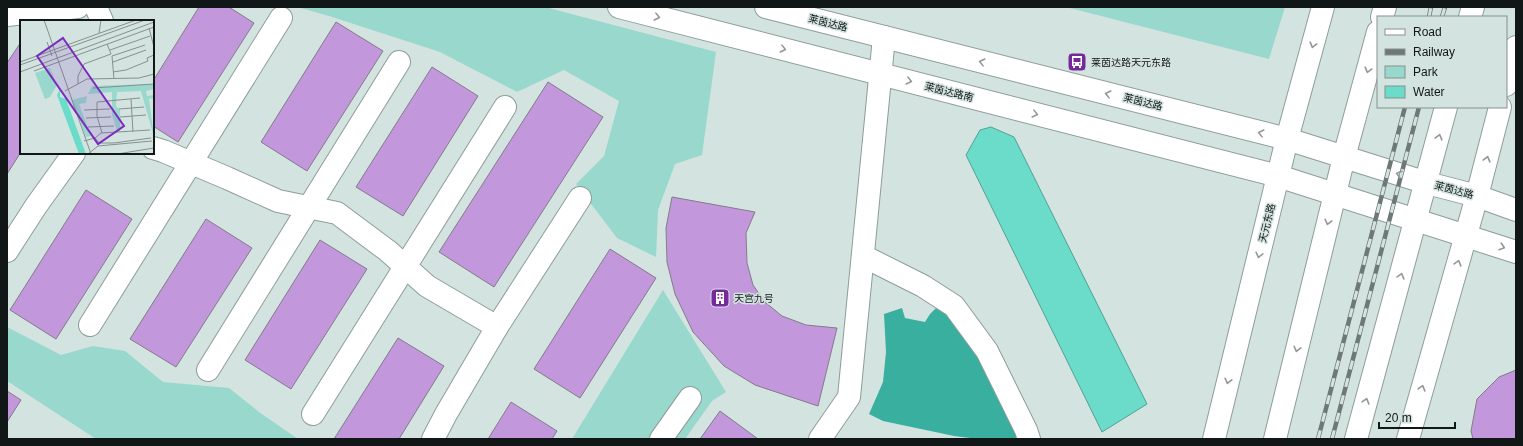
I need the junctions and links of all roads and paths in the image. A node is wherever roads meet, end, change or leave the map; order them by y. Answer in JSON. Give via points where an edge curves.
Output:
{"nodes":[{"id":1,"x":78,"y":7,"type":"edge"},
{"id":2,"x":96,"y":7,"type":"edge"},
{"id":3,"x":620,"y":7,"type":"edge"},
{"id":4,"x":766,"y":7,"type":"edge"},
{"id":5,"x":1324,"y":7,"type":"edge"},
{"id":6,"x":47,"y":8,"type":"edge"},
{"id":7,"x":7,"y":14,"type":"edge"},
{"id":8,"x":282,"y":18,"type":"dead end"},
{"id":9,"x":102,"y":20,"type":"edge"},
{"id":10,"x":1377,"y":36,"type":"edge"},
{"id":11,"x":884,"y":37,"type":"junction"},
{"id":12,"x":1516,"y":47,"type":"edge"},
{"id":13,"x":400,"y":62,"type":"dead end"},
{"id":14,"x":881,"y":74,"type":"junction"},
{"id":15,"x":1507,"y":81,"type":"edge"},
{"id":16,"x":505,"y":107,"type":"dead end"},
{"id":17,"x":1446,"y":108,"type":"edge"},
{"id":18,"x":1500,"y":108,"type":"edge"},
{"id":19,"x":1287,"y":139,"type":"junction"},
{"id":20,"x":154,"y":148,"type":"edge"},
{"id":21,"x":73,"y":154,"type":"edge"},
{"id":22,"x":1344,"y":157,"type":"junction"},
{"id":23,"x":191,"y":163,"type":"junction"},
{"id":24,"x":1278,"y":176,"type":"junction"},
{"id":25,"x":1427,"y":183,"type":"junction"},
{"id":26,"x":1334,"y":194,"type":"junction"},
{"id":27,"x":1477,"y":196,"type":"junction"},
{"id":28,"x":580,"y":198,"type":"dead end"},
{"id":29,"x":309,"y":207,"type":"junction"},
{"id":30,"x":1516,"y":210,"type":"edge"},
{"id":31,"x":1416,"y":220,"type":"junction"},
{"id":32,"x":1466,"y":236,"type":"junction"},
{"id":33,"x":7,"y":251,"type":"edge"},
{"id":34,"x":1516,"y":252,"type":"edge"},
{"id":35,"x":863,"y":256,"type":"junction"},
{"id":36,"x":405,"y":266,"type":"junction"},
{"id":37,"x":90,"y":325,"type":"dead end"},
{"id":38,"x":497,"y":327,"type":"junction"},
{"id":39,"x":208,"y":370,"type":"dead end"},
{"id":40,"x":690,"y":398,"type":"dead end"},
{"id":41,"x":313,"y":414,"type":"dead end"},
{"id":42,"x":433,"y":439,"type":"edge"},
{"id":43,"x":661,"y":439,"type":"edge"},
{"id":44,"x":820,"y":439,"type":"edge"},
{"id":45,"x":1028,"y":439,"type":"edge"},
{"id":46,"x":1214,"y":439,"type":"edge"},
{"id":47,"x":1274,"y":439,"type":"edge"},
{"id":48,"x":1356,"y":439,"type":"edge"},
{"id":49,"x":1408,"y":439,"type":"edge"}],
"edges":[{"from":1,"to":6,"type":"main road"},
{"from":2,"to":9,"type":"main road"},
{"from":3,"to":14,"type":"main road","name":"莱茵达路南","one_way":true},
{"from":4,"to":11,"type":"main road","name":"莱茵达路"},
{"from":5,"to":19,"type":"main road","name":"天元东路","one_way":true},
{"from":6,"to":7,"type":"main road"},
{"from":8,"to":23,"type":"main road"},
{"from":10,"to":22,"type":"main road","one_way":true},
{"from":11,"to":14,"type":"main road"},
{"from":19,"to":11,"type":"main road","name":"莱茵达路","one_way":true},
{"from":12,"to":15,"type":"main road"},
{"from":13,"to":29,"type":"main road"},
{"from":14,"to":24,"type":"main road","name":"莱茵达路南","one_way":true},
{"from":14,"to":35,"type":"main road"},
{"from":16,"to":36,"type":"main road"},
{"from":25,"to":17,"type":"main road","one_way":true},
{"from":27,"to":18,"type":"main road","one_way":true},
{"from":19,"to":22,"type":"main road","name":"莱茵达路"},
{"from":19,"to":24,"type":"main road","name":"天元东路"},
{"from":20,"to":23,"type":"main road"},
{"from":21,"to":33,"type":"main road"},
{"from":25,"to":22,"type":"main road","name":"莱茵达路","one_way":true},
{"from":22,"to":26,"type":"main road"},
{"from":23,"to":29,"type":"main road","via":[[278,201]]},
{"from":23,"to":37,"type":"main road"},
{"from":24,"to":26,"type":"main road","name":"莱茵达路南"},
{"from":24,"to":46,"type":"main road","name":"天元东路","one_way":true},
{"from":25,"to":27,"type":"main road","name":"莱茵达路"},
{"from":25,"to":31,"type":"main road"},
{"from":26,"to":31,"type":"main road","name":"莱茵达路南"},
{"from":26,"to":47,"type":"main road","one_way":true},
{"from":27,"to":30,"type":"main road","name":"莱茵达路"},
{"from":27,"to":32,"type":"main road"},
{"from":28,"to":38,"type":"main road"},
{"from":29,"to":36,"type":"main road","via":[[336,213]]},
{"from":29,"to":39,"type":"main road"},
{"from":31,"to":32,"type":"main road","name":"莱茵达路南"},
{"from":48,"to":31,"type":"main road","one_way":true},
{"from":32,"to":34,"type":"main road","name":"莱茵达路南","one_way":true},
{"from":49,"to":32,"type":"main road","one_way":true},
{"from":35,"to":44,"type":"main road","via":[[849,397]]},
{"from":35,"to":45,"type":"main road","via":[[923,286],[954,306],[987,351]]},
{"from":36,"to":38,"type":"main road","via":[[427,286]]},
{"from":36,"to":41,"type":"main road"},
{"from":38,"to":42,"type":"main road"},
{"from":40,"to":43,"type":"main road"}]}
